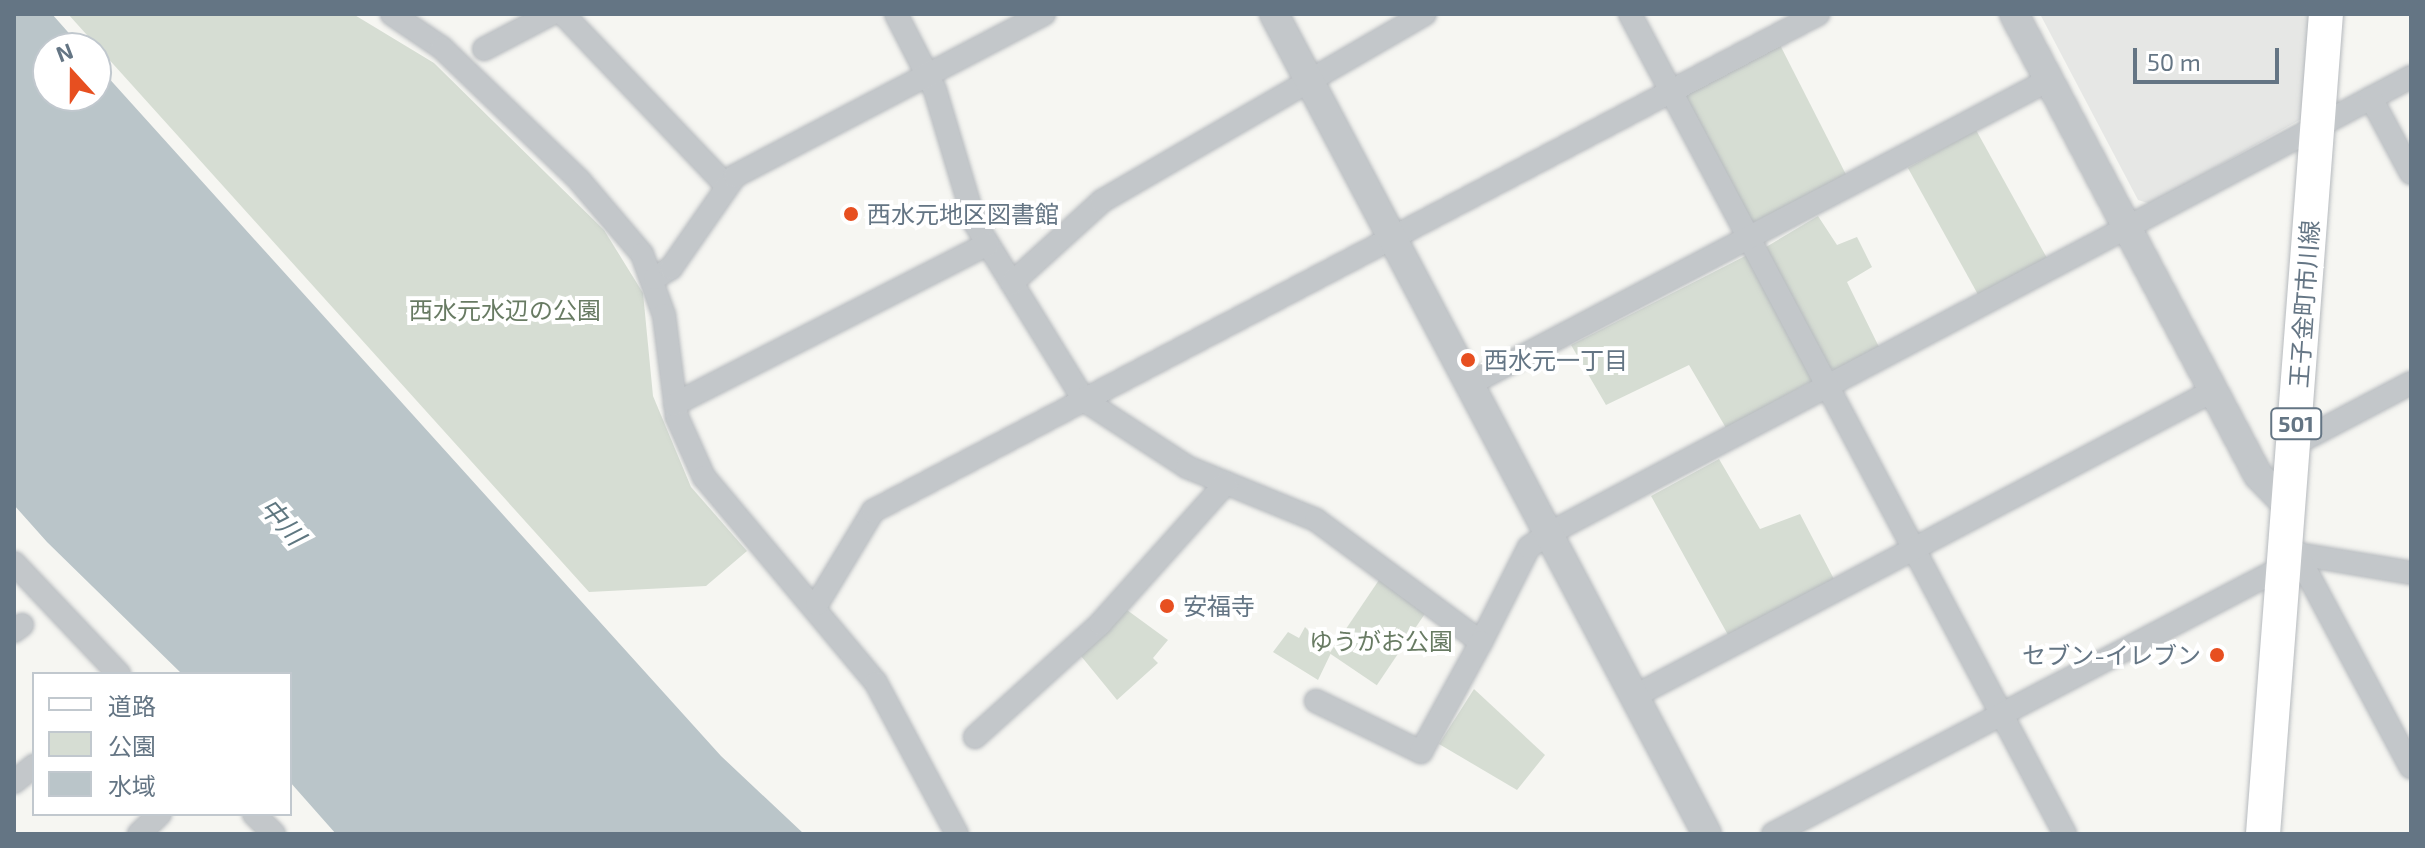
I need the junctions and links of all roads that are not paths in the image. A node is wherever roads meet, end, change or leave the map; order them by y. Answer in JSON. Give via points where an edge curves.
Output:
{"nodes":[{"id":1,"x":392,"y":14,"type":"edge"},
{"id":2,"x":551,"y":14,"type":"edge"},
{"id":3,"x":563,"y":14,"type":"edge"},
{"id":4,"x":896,"y":14,"type":"edge"},
{"id":5,"x":1044,"y":14,"type":"edge"},
{"id":6,"x":1274,"y":14,"type":"edge"},
{"id":7,"x":1425,"y":14,"type":"edge"},
{"id":8,"x":1630,"y":14,"type":"edge"},
{"id":9,"x":1818,"y":14,"type":"edge"},
{"id":10,"x":2014,"y":14,"type":"edge"},
{"id":11,"x":2326,"y":14,"type":"edge"},
{"id":12,"x":484,"y":49,"type":"dead end"},
{"id":13,"x":928,"y":75,"type":"junction"},
{"id":14,"x":1308,"y":76,"type":"junction"},
{"id":15,"x":2411,"y":77,"type":"edge"},
{"id":16,"x":2049,"y":80,"type":"junction"},
{"id":17,"x":1671,"y":91,"type":"junction"},
{"id":18,"x":2371,"y":98,"type":"junction"},
{"id":19,"x":2315,"y":128,"type":"junction"},
{"id":20,"x":2411,"y":173,"type":"edge"},
{"id":21,"x":726,"y":185,"type":"junction"},
{"id":22,"x":2128,"y":227,"type":"junction"},
{"id":23,"x":1749,"y":236,"type":"junction"},
{"id":24,"x":1392,"y":237,"type":"junction"},
{"id":25,"x":987,"y":244,"type":"junction"},
{"id":26,"x":655,"y":278,"type":"junction"},
{"id":27,"x":1012,"y":283,"type":"junction"},
{"id":28,"x":2411,"y":383,"type":"edge"},
{"id":29,"x":1468,"y":385,"type":"junction"},
{"id":30,"x":1828,"y":385,"type":"junction"},
{"id":31,"x":2213,"y":391,"type":"junction"},
{"id":32,"x":1084,"y":400,"type":"junction"},
{"id":33,"x":675,"y":404,"type":"junction"},
{"id":34,"x":2295,"y":444,"type":"junction"},
{"id":35,"x":1226,"y":483,"type":"junction"},
{"id":36,"x":2289,"y":507,"type":"junction"},
{"id":37,"x":1548,"y":534,"type":"junction"},
{"id":38,"x":1913,"y":548,"type":"junction"},
{"id":39,"x":2288,"y":557,"type":"junction"},
{"id":40,"x":14,"y":563,"type":"edge"},
{"id":41,"x":2411,"y":573,"type":"edge"},
{"id":42,"x":817,"y":604,"type":"junction"},
{"id":43,"x":1481,"y":642,"type":"junction"},
{"id":44,"x":117,"y":672,"type":"edge"},
{"id":45,"x":1633,"y":697,"type":"junction"},
{"id":46,"x":1316,"y":701,"type":"dead end"},
{"id":47,"x":2002,"y":713,"type":"junction"},
{"id":48,"x":975,"y":737,"type":"dead end"},
{"id":49,"x":2411,"y":767,"type":"edge"},
{"id":50,"x":32,"y":768,"type":"edge"},
{"id":51,"x":14,"y":782,"type":"edge"},
{"id":52,"x":158,"y":816,"type":"edge"},
{"id":53,"x":256,"y":816,"type":"edge"},
{"id":54,"x":139,"y":834,"type":"edge"},
{"id":55,"x":274,"y":834,"type":"edge"},
{"id":56,"x":957,"y":834,"type":"edge"},
{"id":57,"x":1707,"y":834,"type":"edge"},
{"id":58,"x":1773,"y":834,"type":"edge"},
{"id":59,"x":2065,"y":834,"type":"edge"},
{"id":60,"x":2263,"y":834,"type":"edge"}],
"edges":[{"from":1,"to":26,"type":"street","via":[[442,48],[579,180]]},
{"from":2,"to":12,"type":"street"},
{"from":3,"to":21,"type":"street"},
{"from":4,"to":13,"type":"street"},
{"from":5,"to":13,"type":"street"},
{"from":6,"to":14,"type":"street"},
{"from":7,"to":14,"type":"street"},
{"from":8,"to":17,"type":"street"},
{"from":9,"to":17,"type":"street"},
{"from":10,"to":16,"type":"street"},
{"from":11,"to":19,"type":"main road","name":"王子金町市川線","number":"501"},
{"from":13,"to":21,"type":"street"},
{"from":13,"to":25,"type":"street"},
{"from":14,"to":24,"type":"street"},
{"from":14,"to":27,"type":"street","via":[[1092,208]]},
{"from":15,"to":18,"type":"street"},
{"from":16,"to":22,"type":"street"},
{"from":16,"to":23,"type":"street"},
{"from":17,"to":23,"type":"street"},
{"from":17,"to":24,"type":"street"},
{"from":18,"to":19,"type":"street"},
{"from":18,"to":20,"type":"street"},
{"from":19,"to":22,"type":"street"},
{"from":19,"to":34,"type":"main road","name":"王子金町市川線","number":"501"},
{"from":21,"to":26,"type":"street","via":[[671,268]]},
{"from":22,"to":30,"type":"street"},
{"from":22,"to":31,"type":"street"},
{"from":23,"to":29,"type":"street"},
{"from":23,"to":30,"type":"street"},
{"from":24,"to":29,"type":"street"},
{"from":24,"to":32,"type":"street"},
{"from":25,"to":27,"type":"street"},
{"from":25,"to":33,"type":"street"},
{"from":26,"to":33,"type":"street"},
{"from":27,"to":32,"type":"street"},
{"from":28,"to":34,"type":"street"},
{"from":29,"to":37,"type":"street"},
{"from":30,"to":37,"type":"street"},
{"from":30,"to":38,"type":"street"},
{"from":31,"to":36,"type":"street","via":[[2265,485]]},
{"from":31,"to":38,"type":"street"},
{"from":32,"to":35,"type":"street","via":[[1102,418]]},
{"from":32,"to":42,"type":"street","via":[[873,511]]},
{"from":33,"to":42,"type":"street","via":[[704,477]]},
{"from":34,"to":36,"type":"main road","name":"王子金町市川線","number":"501"},
{"from":35,"to":43,"type":"street","via":[[1316,520]]},
{"from":35,"to":48,"type":"street","via":[[1100,624]]},
{"from":36,"to":39,"type":"main road","name":"王子金町市川線","number":"501"},
{"from":37,"to":43,"type":"street","via":[[1529,547]]},
{"from":37,"to":45,"type":"street"},
{"from":38,"to":45,"type":"street"},
{"from":38,"to":47,"type":"street"},
{"from":39,"to":41,"type":"street"},
{"from":39,"to":47,"type":"street"},
{"from":39,"to":49,"type":"street"},
{"from":39,"to":60,"type":"main road","name":"王子金町市川線","number":"501"},
{"from":40,"to":44,"type":"street"},
{"from":42,"to":56,"type":"street","via":[[908,734]]},
{"from":43,"to":46,"type":"street","via":[[1421,752]]},
{"from":45,"to":57,"type":"street"},
{"from":47,"to":58,"type":"street"},
{"from":47,"to":59,"type":"street"},
{"from":50,"to":51,"type":"street"},
{"from":52,"to":54,"type":"street"},
{"from":53,"to":55,"type":"street"}]}
